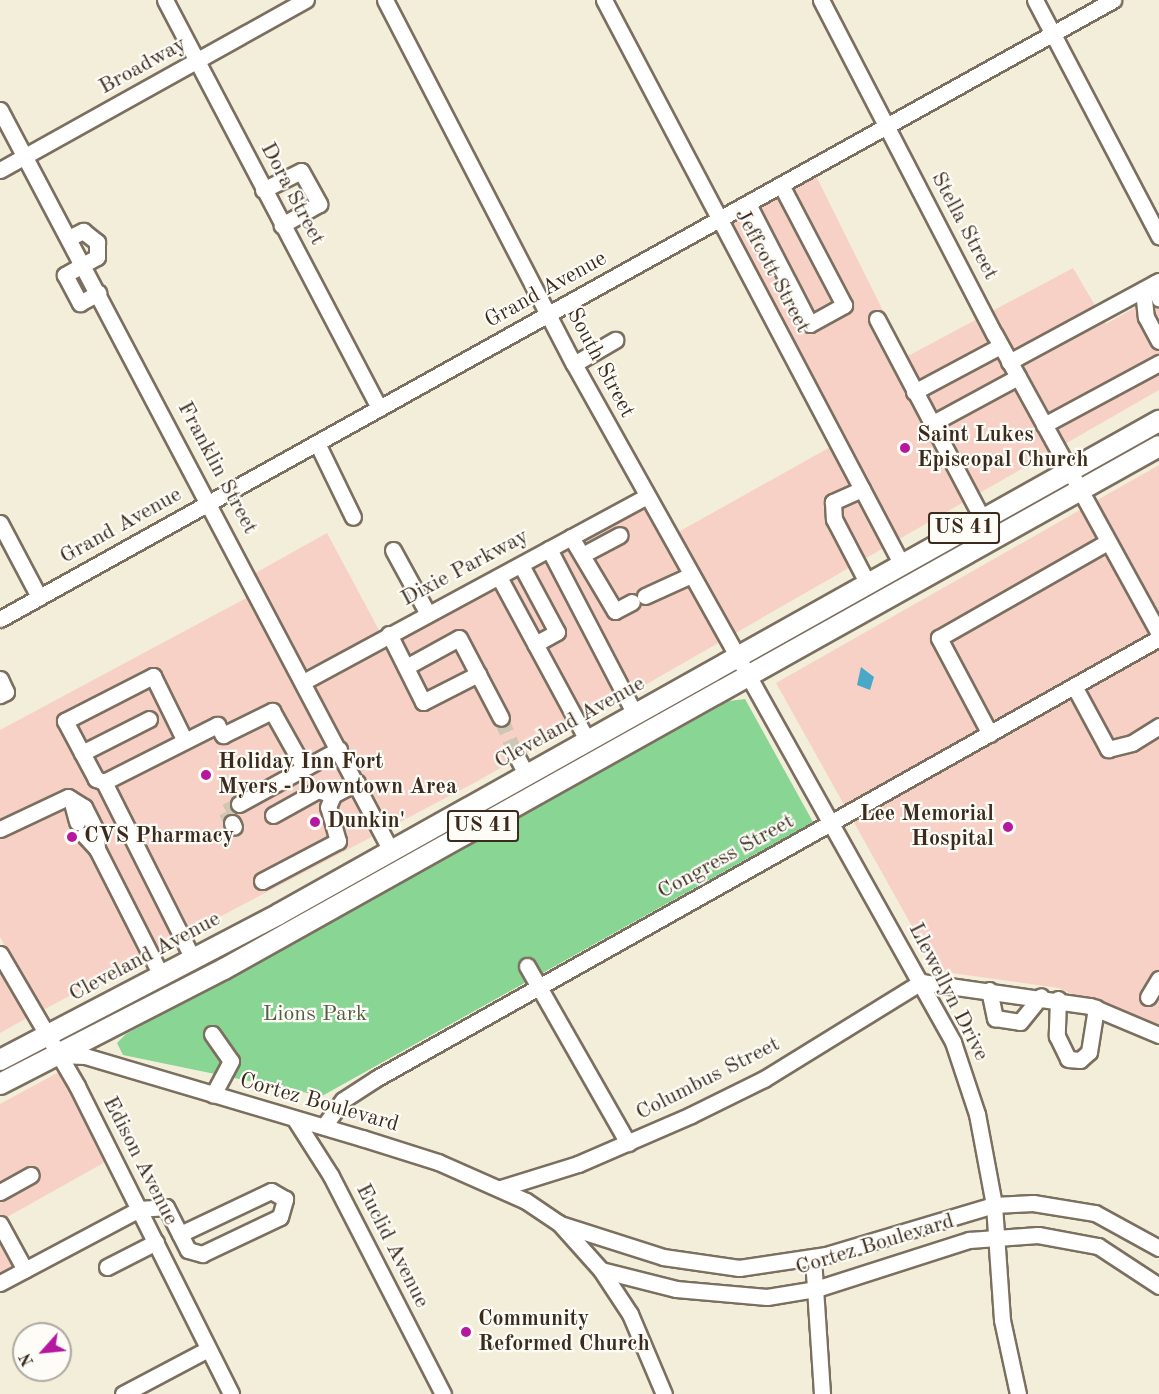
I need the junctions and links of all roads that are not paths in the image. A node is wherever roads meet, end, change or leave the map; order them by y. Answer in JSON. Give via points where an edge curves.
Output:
{"nodes":[{"id":1,"x":165,"y":0,"type":"edge"},
{"id":2,"x":306,"y":0,"type":"edge"},
{"id":3,"x":385,"y":0,"type":"edge"},
{"id":4,"x":604,"y":0,"type":"edge"},
{"id":5,"x":820,"y":0,"type":"edge"},
{"id":6,"x":1035,"y":0,"type":"edge"},
{"id":7,"x":1113,"y":0,"type":"edge"},
{"id":8,"x":1053,"y":33,"type":"junction"},
{"id":9,"x":198,"y":61,"type":"junction"},
{"id":10,"x":0,"y":110,"type":"edge"},
{"id":11,"x":886,"y":127,"type":"junction"},
{"id":12,"x":25,"y":156,"type":"junction"},
{"id":13,"x":0,"y":170,"type":"edge"},
{"id":14,"x":782,"y":185,"type":"junction"},
{"id":15,"x":263,"y":190,"type":"junction"},
{"id":16,"x":748,"y":204,"type":"junction"},
{"id":17,"x":719,"y":220,"type":"junction"},
{"id":18,"x":282,"y":225,"type":"junction"},
{"id":19,"x":1159,"y":236,"type":"edge"},
{"id":20,"x":69,"y":238,"type":"junction"},
{"id":21,"x":83,"y":265,"type":"junction"},
{"id":22,"x":1155,"y":288,"type":"edge"},
{"id":23,"x":548,"y":314,"type":"junction"},
{"id":24,"x":878,"y":319,"type":"dead end"},
{"id":25,"x":615,"y":340,"type":"dead end"},
{"id":26,"x":1159,"y":340,"type":"edge"},
{"id":27,"x":1000,"y":346,"type":"junction"},
{"id":28,"x":1009,"y":362,"type":"junction"},
{"id":29,"x":574,"y":363,"type":"junction"},
{"id":30,"x":1159,"y":363,"type":"edge"},
{"id":31,"x":1018,"y":377,"type":"junction"},
{"id":32,"x":914,"y":392,"type":"junction"},
{"id":33,"x":379,"y":408,"type":"junction"},
{"id":34,"x":1159,"y":421,"type":"edge"},
{"id":35,"x":931,"y":424,"type":"junction"},
{"id":36,"x":1044,"y":425,"type":"junction"},
{"id":37,"x":317,"y":443,"type":"junction"},
{"id":38,"x":1159,"y":446,"type":"edge"},
{"id":39,"x":1068,"y":472,"type":"junction"},
{"id":40,"x":862,"y":489,"type":"junction"},
{"id":41,"x":1078,"y":491,"type":"junction"},
{"id":42,"x":647,"y":496,"type":"junction"},
{"id":43,"x":209,"y":502,"type":"junction"},
{"id":44,"x":353,"y":517,"type":"dead end"},
{"id":45,"x":982,"y":518,"type":"junction"},
{"id":46,"x":0,"y":524,"type":"edge"},
{"id":47,"x":620,"y":536,"type":"dead end"},
{"id":48,"x":571,"y":537,"type":"junction"},
{"id":49,"x":1107,"y":542,"type":"junction"},
{"id":50,"x":549,"y":549,"type":"junction"},
{"id":51,"x":393,"y":550,"type":"dead end"},
{"id":52,"x":586,"y":553,"type":"junction"},
{"id":53,"x":901,"y":563,"type":"junction"},
{"id":54,"x":521,"y":565,"type":"junction"},
{"id":55,"x":691,"y":575,"type":"junction"},
{"id":56,"x":499,"y":577,"type":"junction"},
{"id":57,"x":867,"y":582,"type":"junction"},
{"id":58,"x":39,"y":597,"type":"junction"},
{"id":59,"x":428,"y":614,"type":"junction"},
{"id":60,"x":0,"y":619,"type":"edge"},
{"id":61,"x":1159,"y":633,"type":"edge"},
{"id":62,"x":389,"y":634,"type":"junction"},
{"id":63,"x":1159,"y":638,"type":"edge"},
{"id":64,"x":535,"y":644,"type":"junction"},
{"id":65,"x":738,"y":658,"type":"junction"},
{"id":66,"x":405,"y":667,"type":"junction"},
{"id":67,"x":478,"y":674,"type":"junction"},
{"id":68,"x":0,"y":679,"type":"edge"},
{"id":69,"x":749,"y":679,"type":"junction"},
{"id":70,"x":305,"y":681,"type":"junction"},
{"id":71,"x":1074,"y":686,"type":"junction"},
{"id":72,"x":0,"y":695,"type":"edge"},
{"id":73,"x":635,"y":714,"type":"junction"},
{"id":74,"x":501,"y":718,"type":"tunnel mouth"},
{"id":75,"x":148,"y":719,"type":"dead end"},
{"id":76,"x":1159,"y":726,"type":"edge"},
{"id":77,"x":990,"y":734,"type":"junction"},
{"id":78,"x":587,"y":740,"type":"junction"},
{"id":79,"x":185,"y":741,"type":"junction"},
{"id":80,"x":339,"y":749,"type":"junction"},
{"id":81,"x":82,"y":753,"type":"junction"},
{"id":82,"x":304,"y":768,"type":"junction"},
{"id":83,"x":104,"y":782,"type":"junction"},
{"id":84,"x":357,"y":782,"type":"junction"},
{"id":85,"x":333,"y":795,"type":"junction"},
{"id":86,"x":71,"y":799,"type":"junction"},
{"id":87,"x":239,"y":804,"type":"tunnel mouth"},
{"id":88,"x":273,"y":815,"type":"dead end"},
{"id":89,"x":831,"y":824,"type":"junction"},
{"id":90,"x":0,"y":829,"type":"edge"},
{"id":91,"x":97,"y":849,"type":"junction"},
{"id":92,"x":390,"y":849,"type":"junction"},
{"id":93,"x":262,"y":881,"type":"dead end"},
{"id":94,"x":370,"y":889,"type":"junction"},
{"id":95,"x":0,"y":954,"type":"edge"},
{"id":96,"x":193,"y":959,"type":"junction"},
{"id":97,"x":527,"y":966,"type":"dead end"},
{"id":98,"x":161,"y":975,"type":"junction"},
{"id":99,"x":1159,"y":979,"type":"edge"},
{"id":100,"x":921,"y":982,"type":"junction"},
{"id":101,"x":540,"y":987,"type":"junction"},
{"id":102,"x":989,"y":990,"type":"junction"},
{"id":103,"x":1041,"y":996,"type":"junction"},
{"id":104,"x":1148,"y":997,"type":"dead end"},
{"id":105,"x":1058,"y":999,"type":"junction"},
{"id":106,"x":1096,"y":1008,"type":"junction"},
{"id":107,"x":212,"y":1034,"type":"dead end"},
{"id":108,"x":1159,"y":1035,"type":"edge"},
{"id":109,"x":45,"y":1036,"type":"junction"},
{"id":110,"x":55,"y":1055,"type":"junction"},
{"id":111,"x":0,"y":1060,"type":"edge"},
{"id":112,"x":0,"y":1084,"type":"edge"},
{"id":113,"x":213,"y":1095,"type":"junction"},
{"id":114,"x":296,"y":1121,"type":"junction"},
{"id":115,"x":324,"y":1126,"type":"junction"},
{"id":116,"x":628,"y":1143,"type":"junction"},
{"id":117,"x":31,"y":1176,"type":"dead end"},
{"id":118,"x":501,"y":1188,"type":"junction"},
{"id":119,"x":0,"y":1192,"type":"edge"},
{"id":120,"x":994,"y":1205,"type":"junction"},
{"id":121,"x":139,"y":1209,"type":"junction"},
{"id":122,"x":559,"y":1223,"type":"junction"},
{"id":123,"x":0,"y":1224,"type":"edge"},
{"id":124,"x":180,"y":1234,"type":"junction"},
{"id":125,"x":995,"y":1236,"type":"junction"},
{"id":126,"x":156,"y":1242,"type":"junction"},
{"id":127,"x":627,"y":1246,"type":"junction"},
{"id":128,"x":1159,"y":1248,"type":"edge"},
{"id":129,"x":813,"y":1258,"type":"junction"},
{"id":130,"x":599,"y":1267,"type":"junction"},
{"id":131,"x":107,"y":1268,"type":"dead end"},
{"id":132,"x":25,"y":1270,"type":"junction"},
{"id":133,"x":0,"y":1283,"type":"edge"},
{"id":134,"x":1159,"y":1286,"type":"edge"},
{"id":135,"x":816,"y":1289,"type":"junction"},
{"id":136,"x":208,"y":1349,"type":"junction"},
{"id":137,"x":123,"y":1394,"type":"edge"},
{"id":138,"x":231,"y":1394,"type":"edge"},
{"id":139,"x":443,"y":1394,"type":"edge"},
{"id":140,"x":664,"y":1394,"type":"edge"},
{"id":141,"x":822,"y":1394,"type":"edge"},
{"id":142,"x":1018,"y":1394,"type":"edge"}],
"edges":[{"from":1,"to":9,"type":"street","name":"Dora Street"},
{"from":2,"to":9,"type":"street","name":"Broadway"},
{"from":3,"to":23,"type":"street","name":"South Street"},
{"from":4,"to":17,"type":"street","name":"Jeffcott Street"},
{"from":5,"to":11,"type":"street","name":"Stella Street"},
{"from":6,"to":8,"type":"street"},
{"from":7,"to":8,"type":"street","name":"Grand Avenue"},
{"from":8,"to":11,"type":"street","name":"Grand Avenue"},
{"from":8,"to":19,"type":"street"},
{"from":9,"to":12,"type":"street","name":"Broadway"},
{"from":9,"to":15,"type":"street","name":"Dora Street"},
{"from":10,"to":12,"type":"street","name":"Franklin Street"},
{"from":11,"to":14,"type":"street","name":"Grand Avenue"},
{"from":11,"to":27,"type":"street","name":"Stella Street"},
{"from":12,"to":13,"type":"street","name":"Broadway"},
{"from":12,"to":20,"type":"street","name":"Franklin Street"},
{"from":14,"to":16,"type":"street","name":"Grand Avenue"},
{"from":14,"to":16,"type":"street","via":[[844,305],[810,324]]},
{"from":15,"to":18,"type":"street","name":"Dora Street"},
{"from":15,"to":18,"type":"street","via":[[301,171],[319,204]]},
{"from":16,"to":17,"type":"street","name":"Grand Avenue"},
{"from":17,"to":23,"type":"street","name":"Grand Avenue"},
{"from":17,"to":40,"type":"street","name":"Jeffcott Street"},
{"from":18,"to":33,"type":"street","name":"Dora Street"},
{"from":20,"to":21,"type":"street","name":"Franklin Street"},
{"from":20,"to":21,"type":"street","via":[[82,231],[97,242],[97,257]]},
{"from":21,"to":43,"type":"street","name":"Franklin Street"},
{"from":22,"to":26,"type":"street","via":[[1146,317]]},
{"from":22,"to":28,"type":"street"},
{"from":23,"to":29,"type":"street","name":"South Street"},
{"from":23,"to":33,"type":"street","name":"Grand Avenue"},
{"from":24,"to":32,"type":"street"},
{"from":25,"to":29,"type":"street"},
{"from":27,"to":28,"type":"street","name":"Stella Street"},
{"from":27,"to":32,"type":"street"},
{"from":28,"to":31,"type":"street","name":"Stella Street"},
{"from":29,"to":42,"type":"street","name":"South Street"},
{"from":30,"to":36,"type":"street"},
{"from":31,"to":35,"type":"street"},
{"from":31,"to":36,"type":"street","name":"Stella Street"},
{"from":32,"to":35,"type":"street"},
{"from":33,"to":37,"type":"street","name":"Grand Avenue"},
{"from":34,"to":39,"type":"main road","name":"Cleveland Avenue","number":"US 41"},
{"from":35,"to":45,"type":"street"},
{"from":36,"to":39,"type":"street","name":"Stella Street"},
{"from":37,"to":43,"type":"street","name":"Grand Avenue"},
{"from":37,"to":44,"type":"street"},
{"from":38,"to":41,"type":"main road","name":"Cleveland Avenue","number":"US 41"},
{"from":39,"to":41,"type":"street","name":"Stella Street"},
{"from":39,"to":45,"type":"main road","name":"Cleveland Avenue","number":"US 41"},
{"from":40,"to":53,"type":"street","name":"Jeffcott Street"},
{"from":40,"to":57,"type":"street","via":[[834,502],[834,519]]},
{"from":41,"to":49,"type":"street","name":"Stella Street"},
{"from":41,"to":69,"type":"main road","name":"Cleveland Avenue","number":"US 41"},
{"from":42,"to":48,"type":"street","name":"Dixie Parkway"},
{"from":42,"to":55,"type":"street","name":"South Street"},
{"from":43,"to":58,"type":"street","name":"Grand Avenue"},
{"from":43,"to":70,"type":"street","name":"Franklin Street"},
{"from":45,"to":53,"type":"main road","name":"Cleveland Avenue","number":"US 41"},
{"from":46,"to":58,"type":"street"},
{"from":47,"to":52,"type":"street"},
{"from":48,"to":50,"type":"street","name":"Dixie Parkway"},
{"from":48,"to":52,"type":"street"},
{"from":49,"to":61,"type":"street","name":"Stella Street"},
{"from":49,"to":77,"type":"street","via":[[945,633],[940,644]]},
{"from":50,"to":54,"type":"street","name":"Dixie Parkway"},
{"from":50,"to":73,"type":"street"},
{"from":51,"to":59,"type":"street"},
{"from":52,"to":55,"type":"street","via":[[615,611]]},
{"from":53,"to":57,"type":"main road","name":"Cleveland Avenue","number":"US 41"},
{"from":54,"to":56,"type":"street","name":"Dixie Parkway"},
{"from":54,"to":64,"type":"street","via":[[557,632]]},
{"from":55,"to":65,"type":"street","name":"South Street"},
{"from":56,"to":59,"type":"street","name":"Dixie Parkway"},
{"from":56,"to":64,"type":"street"},
{"from":57,"to":65,"type":"main road","name":"Cleveland Avenue","number":"US 41"},
{"from":58,"to":60,"type":"street","name":"Grand Avenue"},
{"from":59,"to":62,"type":"street","name":"Dixie Parkway"},
{"from":62,"to":66,"type":"street"},
{"from":62,"to":70,"type":"street","name":"Dixie Parkway"},
{"from":63,"to":71,"type":"street","name":"Congress Street"},
{"from":64,"to":78,"type":"street"},
{"from":65,"to":69,"type":"street","name":"South Street"},
{"from":65,"to":73,"type":"main road","name":"Cleveland Avenue","number":"US 41"},
{"from":66,"to":67,"type":"street","via":[[423,702]]},
{"from":66,"to":67,"type":"street","via":[[459,638]]},
{"from":67,"to":74,"type":"street"},
{"from":68,"to":72,"type":"street","via":[[6,692]]},
{"from":69,"to":89,"type":"street","name":"Llewellyn Drive"},
{"from":69,"to":94,"type":"main road","name":"Cleveland Avenue","number":"US 41"},
{"from":70,"to":80,"type":"street","name":"Franklin Street"},
{"from":71,"to":76,"type":"street","via":[[1108,749],[1132,744]]},
{"from":71,"to":77,"type":"street","name":"Congress Street"},
{"from":73,"to":78,"type":"main road","name":"Cleveland Avenue","number":"US 41"},
{"from":75,"to":81,"type":"street"},
{"from":77,"to":89,"type":"street","name":"Congress Street"},
{"from":78,"to":92,"type":"main road","name":"Cleveland Avenue","number":"US 41","via":[[522,765]]},
{"from":79,"to":81,"type":"street","via":[[153,676],[65,721]]},
{"from":79,"to":82,"type":"street","via":[[217,725],[223,735],[272,711]]},
{"from":79,"to":83,"type":"street"},
{"from":80,"to":82,"type":"street"},
{"from":80,"to":84,"type":"street","name":"Franklin Street"},
{"from":81,"to":83,"type":"street","via":[[96,779]]},
{"from":82,"to":87,"type":"street"},
{"from":83,"to":96,"type":"street"},
{"from":84,"to":85,"type":"street"},
{"from":84,"to":92,"type":"street","name":"Franklin Street"},
{"from":85,"to":88,"type":"street","via":[[318,790]]},
{"from":85,"to":93,"type":"street","via":[[328,807],[338,841]]},
{"from":86,"to":90,"type":"street","via":[[57,800]]},
{"from":86,"to":91,"type":"street","via":[[80,828]]},
{"from":86,"to":91,"type":"street","via":[[84,807],[96,831]]},
{"from":89,"to":100,"type":"street","name":"Llewellyn Drive"},
{"from":89,"to":101,"type":"street","name":"Congress Street"},
{"from":91,"to":98,"type":"street"},
{"from":92,"to":94,"type":"main road"},
{"from":92,"to":96,"type":"main road","name":"Cleveland Avenue","number":"US 41"},
{"from":94,"to":110,"type":"main road","name":"Cleveland Avenue","number":"US 41"},
{"from":95,"to":109,"type":"street","name":"Edison Avenue"},
{"from":96,"to":98,"type":"main road","name":"Cleveland Avenue","number":"US 41"},
{"from":97,"to":101,"type":"street"},
{"from":98,"to":109,"type":"main road","name":"Cleveland Avenue","number":"US 41"},
{"from":99,"to":104,"type":"street"},
{"from":100,"to":102,"type":"street"},
{"from":100,"to":116,"type":"street","name":"Columbus Street","via":[[764,1079]]},
{"from":100,"to":120,"type":"street","name":"Llewellyn Drive","via":[[967,1077]]},
{"from":101,"to":115,"type":"street","name":"Congress Street","via":[[351,1095]]},
{"from":101,"to":116,"type":"street"},
{"from":102,"to":103,"type":"street"},
{"from":102,"to":103,"type":"street","via":[[995,1018],[1020,1022]]},
{"from":103,"to":105,"type":"street"},
{"from":105,"to":106,"type":"street"},
{"from":105,"to":106,"type":"street","via":[[1057,1036],[1068,1059],[1080,1060],[1089,1052]]},
{"from":106,"to":108,"type":"street"},
{"from":107,"to":113,"type":"street","via":[[231,1061]]},
{"from":109,"to":110,"type":"street","name":"Edison Avenue"},
{"from":109,"to":111,"type":"main road","name":"Cleveland Avenue","number":"US 41"},
{"from":110,"to":112,"type":"main road","name":"Cleveland Avenue","number":"US 41"},
{"from":110,"to":113,"type":"street","name":"Cortez Boulevard","via":[[85,1056]]},
{"from":110,"to":121,"type":"street","name":"Edison Avenue","via":[[77,1086]]},
{"from":113,"to":114,"type":"street","name":"Cortez Boulevard"},
{"from":114,"to":115,"type":"street","name":"Cortez Boulevard"},
{"from":114,"to":139,"type":"street","name":"Euclid Avenue","via":[[331,1176]]},
{"from":115,"to":118,"type":"street","name":"Cortez Boulevard"},
{"from":116,"to":118,"type":"street","name":"Columbus Street"},
{"from":117,"to":119,"type":"street"},
{"from":118,"to":122,"type":"street","name":"Cortez Boulevard"},
{"from":120,"to":125,"type":"street","name":"Llewellyn Drive"},
{"from":120,"to":128,"type":"street","name":"Cortez Boulevard","via":[[1060,1205],[1095,1213]]},
{"from":120,"to":129,"type":"street","name":"Cortez Boulevard"},
{"from":121,"to":124,"type":"street","via":[[166,1207]]},
{"from":121,"to":126,"type":"street","name":"Edison Avenue"},
{"from":121,"to":132,"type":"street"},
{"from":122,"to":127,"type":"street","name":"Cortez Boulevard"},
{"from":122,"to":130,"type":"street","name":"Cortez Boulevard"},
{"from":123,"to":132,"type":"street"},
{"from":124,"to":124,"type":"street","via":[[188,1250],[202,1254],[280,1217],[285,1198],[271,1191]]},
{"from":125,"to":134,"type":"street","name":"Cortez Boulevard","via":[[1047,1235],[1087,1243],[1134,1265]]},
{"from":125,"to":135,"type":"street","name":"Cortez Boulevard","via":[[930,1250]]},
{"from":125,"to":142,"type":"street","name":"Llewellyn Drive","via":[[1002,1320]]},
{"from":126,"to":131,"type":"street"},
{"from":126,"to":136,"type":"street","name":"Edison Avenue"},
{"from":127,"to":129,"type":"street","name":"Cortez Boulevard","via":[[690,1263],[739,1268]]},
{"from":127,"to":130,"type":"street","via":[[608,1250]]},
{"from":129,"to":135,"type":"street"},
{"from":130,"to":135,"type":"street","name":"Cortez Boulevard","via":[[645,1284],[735,1296]]},
{"from":130,"to":140,"type":"street","via":[[630,1314]]},
{"from":132,"to":133,"type":"street"},
{"from":135,"to":141,"type":"street"},
{"from":136,"to":137,"type":"street"},
{"from":136,"to":138,"type":"street","name":"Edison Avenue"}]}
